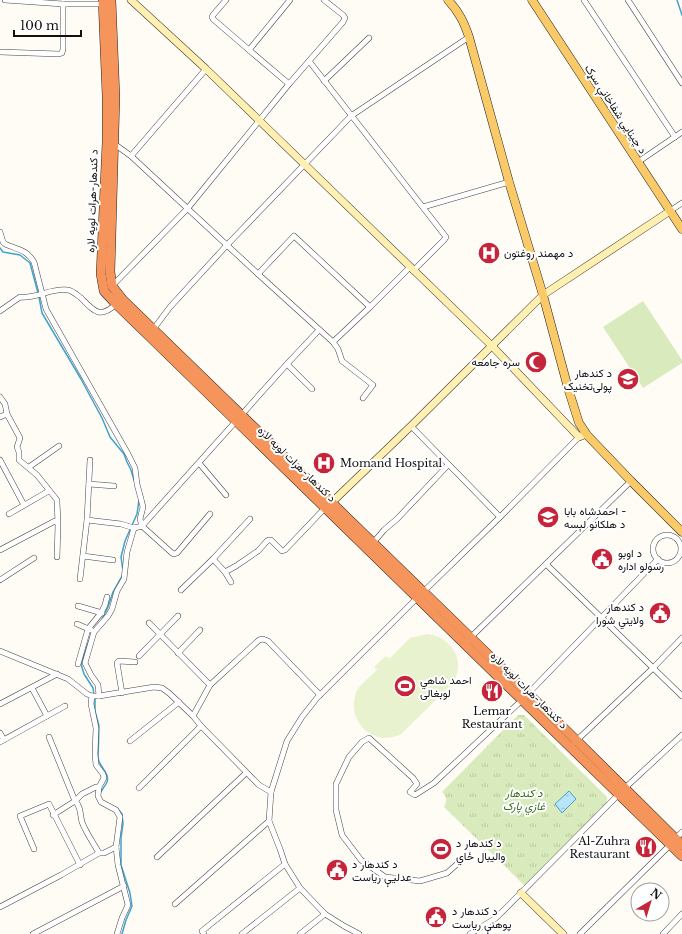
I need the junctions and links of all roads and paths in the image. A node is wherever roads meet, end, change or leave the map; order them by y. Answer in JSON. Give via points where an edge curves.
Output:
{"nodes":[{"id":1,"x":5,"y":0,"type":"edge"},
{"id":2,"x":131,"y":0,"type":"edge"},
{"id":3,"x":226,"y":0,"type":"edge"},
{"id":4,"x":290,"y":0,"type":"edge"},
{"id":5,"x":324,"y":0,"type":"edge"},
{"id":6,"x":448,"y":0,"type":"edge"},
{"id":7,"x":532,"y":0,"type":"edge"},
{"id":8,"x":584,"y":0,"type":"edge"},
{"id":9,"x":628,"y":0,"type":"edge"},
{"id":10,"x":107,"y":2,"type":"edge"},
{"id":11,"x":63,"y":4,"type":"junction"},
{"id":12,"x":470,"y":37,"type":"junction"},
{"id":13,"x":369,"y":38,"type":"dead end"},
{"id":14,"x":249,"y":50,"type":"junction"},
{"id":15,"x":0,"y":52,"type":"edge"},
{"id":16,"x":309,"y":61,"type":"junction"},
{"id":17,"x":206,"y":69,"type":"junction"},
{"id":18,"x":324,"y":81,"type":"junction"},
{"id":19,"x":682,"y":83,"type":"edge"},
{"id":20,"x":289,"y":84,"type":"junction"},
{"id":21,"x":352,"y":116,"type":"junction"},
{"id":22,"x":259,"y":121,"type":"junction"},
{"id":23,"x":682,"y":132,"type":"edge"},
{"id":24,"x":675,"y":137,"type":"junction"},
{"id":25,"x":110,"y":143,"type":"junction"},
{"id":26,"x":131,"y":156,"type":"junction"},
{"id":27,"x":638,"y":162,"type":"junction"},
{"id":28,"x":304,"y":164,"type":"junction"},
{"id":29,"x":510,"y":182,"type":"junction"},
{"id":30,"x":682,"y":203,"type":"edge"},
{"id":31,"x":423,"y":207,"type":"junction"},
{"id":32,"x":188,"y":208,"type":"junction"},
{"id":33,"x":670,"y":211,"type":"junction"},
{"id":34,"x":682,"y":229,"type":"edge"},
{"id":35,"x":0,"y":232,"type":"edge"},
{"id":36,"x":227,"y":245,"type":"junction"},
{"id":37,"x":412,"y":269,"type":"junction"},
{"id":38,"x":258,"y":274,"type":"junction"},
{"id":39,"x":108,"y":289,"type":"junction"},
{"id":40,"x":40,"y":295,"type":"junction"},
{"id":41,"x":543,"y":295,"type":"junction"},
{"id":42,"x":116,"y":304,"type":"junction"},
{"id":43,"x":370,"y":307,"type":"junction"},
{"id":44,"x":0,"y":311,"type":"edge"},
{"id":45,"x":319,"y":330,"type":"junction"},
{"id":46,"x":151,"y":332,"type":"junction"},
{"id":47,"x":333,"y":342,"type":"junction"},
{"id":48,"x":492,"y":346,"type":"junction"},
{"id":49,"x":287,"y":364,"type":"junction"},
{"id":50,"x":312,"y":389,"type":"dead end"},
{"id":51,"x":0,"y":397,"type":"edge"},
{"id":52,"x":363,"y":398,"type":"dead end"},
{"id":53,"x":7,"y":414,"type":"junction"},
{"id":54,"x":0,"y":417,"type":"edge"},
{"id":55,"x":239,"y":418,"type":"junction"},
{"id":56,"x":411,"y":426,"type":"junction"},
{"id":57,"x":583,"y":435,"type":"junction"},
{"id":58,"x":59,"y":446,"type":"dead end"},
{"id":59,"x":0,"y":460,"type":"edge"},
{"id":60,"x":90,"y":460,"type":"dead end"},
{"id":61,"x":198,"y":463,"type":"junction"},
{"id":62,"x":448,"y":465,"type":"junction"},
{"id":63,"x":29,"y":468,"type":"junction"},
{"id":64,"x":631,"y":481,"type":"junction"},
{"id":65,"x":89,"y":484,"type":"junction"},
{"id":66,"x":114,"y":486,"type":"dead end"},
{"id":67,"x":48,"y":492,"type":"dead end"},
{"id":68,"x":226,"y":495,"type":"dead end"},
{"id":69,"x":24,"y":505,"type":"junction"},
{"id":70,"x":328,"y":505,"type":"junction"},
{"id":71,"x":9,"y":514,"type":"dead end"},
{"id":72,"x":210,"y":514,"type":"dead end"},
{"id":73,"x":500,"y":517,"type":"junction"},
{"id":74,"x":87,"y":520,"type":"junction"},
{"id":75,"x":250,"y":520,"type":"dead end"},
{"id":76,"x":58,"y":523,"type":"junction"},
{"id":77,"x":142,"y":526,"type":"junction"},
{"id":78,"x":131,"y":527,"type":"junction"},
{"id":79,"x":682,"y":532,"type":"edge"},
{"id":80,"x":676,"y":539,"type":"junction"},
{"id":81,"x":373,"y":543,"type":"junction"},
{"id":82,"x":0,"y":550,"type":"edge"},
{"id":83,"x":83,"y":556,"type":"junction"},
{"id":84,"x":57,"y":557,"type":"dead end"},
{"id":85,"x":34,"y":558,"type":"dead end"},
{"id":86,"x":658,"y":559,"type":"junction"},
{"id":87,"x":113,"y":560,"type":"dead end"},
{"id":88,"x":213,"y":560,"type":"junction"},
{"id":89,"x":546,"y":564,"type":"junction"},
{"id":90,"x":225,"y":572,"type":"junction"},
{"id":91,"x":0,"y":580,"type":"edge"},
{"id":92,"x":80,"y":580,"type":"dead end"},
{"id":93,"x":231,"y":582,"type":"dead end"},
{"id":94,"x":181,"y":590,"type":"dead end"},
{"id":95,"x":420,"y":595,"type":"junction"},
{"id":96,"x":107,"y":597,"type":"dead end"},
{"id":97,"x":78,"y":606,"type":"dead end"},
{"id":98,"x":101,"y":613,"type":"junction"},
{"id":99,"x":108,"y":616,"type":"junction"},
{"id":100,"x":178,"y":616,"type":"dead end"},
{"id":101,"x":602,"y":618,"type":"junction"},
{"id":102,"x":149,"y":623,"type":"dead end"},
{"id":103,"x":77,"y":624,"type":"dead end"},
{"id":104,"x":88,"y":628,"type":"junction"},
{"id":105,"x":200,"y":630,"type":"dead end"},
{"id":106,"x":94,"y":632,"type":"junction"},
{"id":107,"x":160,"y":635,"type":"junction"},
{"id":108,"x":682,"y":638,"type":"edge"},
{"id":109,"x":467,"y":641,"type":"junction"},
{"id":110,"x":0,"y":651,"type":"edge"},
{"id":111,"x":178,"y":653,"type":"junction"},
{"id":112,"x":139,"y":656,"type":"dead end"},
{"id":113,"x":134,"y":662,"type":"dead end"},
{"id":114,"x":78,"y":664,"type":"dead end"},
{"id":115,"x":653,"y":668,"type":"junction"},
{"id":116,"x":57,"y":674,"type":"junction"},
{"id":117,"x":210,"y":686,"type":"junction"},
{"id":118,"x":32,"y":688,"type":"junction"},
{"id":119,"x":122,"y":693,"type":"junction"},
{"id":120,"x":320,"y":695,"type":"junction"},
{"id":121,"x":95,"y":696,"type":"junction"},
{"id":122,"x":682,"y":696,"type":"edge"},
{"id":123,"x":525,"y":697,"type":"junction"},
{"id":124,"x":179,"y":702,"type":"junction"},
{"id":125,"x":0,"y":704,"type":"edge"},
{"id":126,"x":65,"y":706,"type":"dead end"},
{"id":127,"x":47,"y":716,"type":"junction"},
{"id":128,"x":193,"y":716,"type":"junction"},
{"id":129,"x":201,"y":726,"type":"junction"},
{"id":130,"x":0,"y":733,"type":"edge"},
{"id":131,"x":682,"y":735,"type":"edge"},
{"id":132,"x":49,"y":737,"type":"dead end"},
{"id":133,"x":2,"y":741,"type":"edge"},
{"id":134,"x":130,"y":741,"type":"dead end"},
{"id":135,"x":573,"y":744,"type":"junction"},
{"id":136,"x":246,"y":773,"type":"junction"},
{"id":137,"x":99,"y":787,"type":"junction"},
{"id":138,"x":139,"y":788,"type":"dead end"},
{"id":139,"x":622,"y":791,"type":"junction"},
{"id":140,"x":271,"y":792,"type":"junction"},
{"id":141,"x":75,"y":801,"type":"junction"},
{"id":142,"x":54,"y":815,"type":"junction"},
{"id":143,"x":269,"y":821,"type":"junction"},
{"id":144,"x":677,"y":840,"type":"edge"},
{"id":145,"x":116,"y":847,"type":"junction"},
{"id":146,"x":34,"y":849,"type":"dead end"},
{"id":147,"x":99,"y":853,"type":"junction"},
{"id":148,"x":466,"y":856,"type":"dead end"},
{"id":149,"x":682,"y":856,"type":"edge"},
{"id":150,"x":157,"y":857,"type":"dead end"},
{"id":151,"x":285,"y":864,"type":"junction"},
{"id":152,"x":80,"y":865,"type":"junction"},
{"id":153,"x":124,"y":886,"type":"junction"},
{"id":154,"x":300,"y":888,"type":"junction"},
{"id":155,"x":522,"y":893,"type":"junction"},
{"id":156,"x":175,"y":904,"type":"dead end"},
{"id":157,"x":0,"y":907,"type":"edge"},
{"id":158,"x":325,"y":914,"type":"junction"},
{"id":159,"x":682,"y":914,"type":"edge"},
{"id":160,"x":44,"y":931,"type":"edge"},
{"id":161,"x":33,"y":934,"type":"edge"},
{"id":162,"x":117,"y":934,"type":"edge"},
{"id":163,"x":204,"y":934,"type":"edge"},
{"id":164,"x":242,"y":934,"type":"edge"},
{"id":165,"x":300,"y":934,"type":"edge"},
{"id":166,"x":360,"y":934,"type":"edge"},
{"id":167,"x":470,"y":934,"type":"edge"},
{"id":168,"x":563,"y":934,"type":"edge"},
{"id":169,"x":580,"y":934,"type":"edge"},
{"id":170,"x":663,"y":934,"type":"edge"}],
"edges":[{"from":1,"to":11,"type":"street"},
{"from":2,"to":17,"type":"street"},
{"from":3,"to":14,"type":"street","via":[[212,17]]},
{"from":4,"to":14,"type":"street"},
{"from":5,"to":16,"type":"street","via":[[345,18]]},
{"from":6,"to":12,"type":"main road","via":[[462,19]]},
{"from":7,"to":27,"type":"main road","name":"د چينايي شفاخانې سړک"},
{"from":8,"to":24,"type":"street"},
{"from":9,"to":19,"type":"street"},
{"from":10,"to":11,"type":"street"},
{"from":10,"to":25,"type":"highway","name":"د کندهار-هرات لويه لاره","via":[[115,97]]},
{"from":11,"to":15,"type":"street","via":[[62,53]]},
{"from":12,"to":21,"type":"street"},
{"from":12,"to":29,"type":"main road"},
{"from":13,"to":18,"type":"street"},
{"from":14,"to":20,"type":"street"},
{"from":16,"to":18,"type":"street"},
{"from":16,"to":20,"type":"street"},
{"from":17,"to":22,"type":"street"},
{"from":17,"to":26,"type":"street"},
{"from":18,"to":21,"type":"street"},
{"from":20,"to":22,"type":"street"},
{"from":21,"to":28,"type":"street"},
{"from":21,"to":31,"type":"street"},
{"from":22,"to":28,"type":"street"},
{"from":22,"to":32,"type":"street"},
{"from":23,"to":24,"type":"street"},
{"from":24,"to":27,"type":"street"},
{"from":25,"to":26,"type":"street"},
{"from":25,"to":39,"type":"highway","name":"د کندهار-هرات لويه لاره"},
{"from":26,"to":32,"type":"street"},
{"from":27,"to":33,"type":"main road","name":"د چينايي شفاخانې سړک"},
{"from":28,"to":36,"type":"street"},
{"from":28,"to":37,"type":"street"},
{"from":29,"to":31,"type":"street"},
{"from":29,"to":41,"type":"main road"},
{"from":30,"to":33,"type":"street"},
{"from":31,"to":37,"type":"street","via":[[446,237]]},
{"from":32,"to":36,"type":"street"},
{"from":32,"to":39,"type":"street"},
{"from":33,"to":34,"type":"main road","name":"د چينايي شفاخانې سړک"},
{"from":33,"to":41,"type":"street"},
{"from":35,"to":40,"type":"street","via":[[5,244],[24,251],[34,262]]},
{"from":36,"to":38,"type":"street"},
{"from":36,"to":46,"type":"street","via":[[170,307]]},
{"from":37,"to":43,"type":"street"},
{"from":37,"to":48,"type":"street"},
{"from":38,"to":43,"type":"street","via":[[294,236]]},
{"from":38,"to":45,"type":"street"},
{"from":39,"to":42,"type":"highway","name":"د کندهار-هرات لويه لاره"},
{"from":39,"to":46,"type":"highway","name":"د کندهار-هرات لويه لاره","via":[[123,300]]},
{"from":40,"to":42,"type":"street","via":[[56,290],[73,291],[99,313],[106,312]]},
{"from":40,"to":44,"type":"street","via":[[20,297]]},
{"from":40,"to":77,"type":"street","via":[[135,468],[141,499]]},
{"from":41,"to":48,"type":"street"},
{"from":41,"to":57,"type":"main road"},
{"from":42,"to":46,"type":"highway","name":"د کندهار-هرات لويه لاره"},
{"from":43,"to":47,"type":"street"},
{"from":45,"to":47,"type":"street"},
{"from":45,"to":49,"type":"street"},
{"from":46,"to":55,"type":"highway","name":"د کندهار-هرات لويه لاره"},
{"from":47,"to":52,"type":"street","via":[[342,361],[373,385]]},
{"from":48,"to":56,"type":"street"},
{"from":48,"to":57,"type":"street"},
{"from":49,"to":50,"type":"street"},
{"from":49,"to":55,"type":"street"},
{"from":51,"to":53,"type":"street"},
{"from":53,"to":54,"type":"street"},
{"from":53,"to":63,"type":"street","via":[[20,438],[19,460]]},
{"from":55,"to":61,"type":"street"},
{"from":55,"to":70,"type":"highway","name":"د کندهار-هرات لويه لاره"},
{"from":56,"to":62,"type":"street"},
{"from":56,"to":70,"type":"street"},
{"from":57,"to":64,"type":"main road"},
{"from":57,"to":73,"type":"street"},
{"from":58,"to":63,"type":"street"},
{"from":59,"to":69,"type":"street"},
{"from":60,"to":65,"type":"street"},
{"from":61,"to":68,"type":"street"},
{"from":61,"to":77,"type":"street"},
{"from":62,"to":73,"type":"street"},
{"from":62,"to":81,"type":"street"},
{"from":63,"to":76,"type":"street","via":[[58,502]]},
{"from":64,"to":79,"type":"main road"},
{"from":64,"to":89,"type":"street"},
{"from":65,"to":66,"type":"street"},
{"from":65,"to":74,"type":"street"},
{"from":67,"to":69,"type":"street"},
{"from":69,"to":71,"type":"street"},
{"from":70,"to":81,"type":"highway","name":"د کندهار-هرات لويه لاره"},
{"from":70,"to":90,"type":"street","via":[[285,550],[282,551],[269,540],[258,551]]},
{"from":70,"to":95,"type":"highway","name":"د کندهار-هرات لويه لاره"},
{"from":72,"to":77,"type":"street","via":[[174,554]]},
{"from":73,"to":95,"type":"street"},
{"from":74,"to":78,"type":"street"},
{"from":74,"to":83,"type":"street"},
{"from":75,"to":88,"type":"street"},
{"from":76,"to":82,"type":"street","via":[[55,521]]},
{"from":76,"to":84,"type":"street"},
{"from":77,"to":78,"type":"street"},
{"from":78,"to":99,"type":"street","via":[[124,578]]},
{"from":79,"to":80,"type":"street"},
{"from":80,"to":86,"type":"street","via":[[680,547],[679,556],[666,563]]},
{"from":80,"to":86,"type":"street","via":[[664,536],[654,543],[653,552]]},
{"from":81,"to":95,"type":"highway","name":"د کندهار-هرات لويه لاره"},
{"from":83,"to":87,"type":"street"},
{"from":83,"to":92,"type":"street"},
{"from":85,"to":91,"type":"street"},
{"from":86,"to":101,"type":"street"},
{"from":88,"to":90,"type":"street"},
{"from":88,"to":94,"type":"street"},
{"from":89,"to":101,"type":"street"},
{"from":89,"to":109,"type":"street"},
{"from":90,"to":93,"type":"street"},
{"from":95,"to":109,"type":"highway","name":"د کندهار-هرات لويه لاره"},
{"from":95,"to":120,"type":"street"},
{"from":96,"to":98,"type":"street"},
{"from":97,"to":98,"type":"street"},
{"from":98,"to":99,"type":"street"},
{"from":98,"to":104,"type":"street"},
{"from":99,"to":106,"type":"street"},
{"from":100,"to":107,"type":"street"},
{"from":101,"to":115,"type":"street"},
{"from":101,"to":123,"type":"street"},
{"from":102,"to":107,"type":"street"},
{"from":103,"to":104,"type":"street"},
{"from":104,"to":106,"type":"street"},
{"from":104,"to":114,"type":"street"},
{"from":105,"to":111,"type":"street"},
{"from":106,"to":121,"type":"street","via":[[85,663],[98,685]]},
{"from":107,"to":111,"type":"street"},
{"from":107,"to":112,"type":"street"},
{"from":108,"to":115,"type":"street"},
{"from":109,"to":123,"type":"highway","name":"د کندهار-هرات لويه لاره"},
{"from":110,"to":116,"type":"street"},
{"from":111,"to":117,"type":"street"},
{"from":113,"to":119,"type":"street","via":[[117,663]]},
{"from":115,"to":122,"type":"street"},
{"from":115,"to":135,"type":"street"},
{"from":116,"to":118,"type":"street"},
{"from":116,"to":121,"type":"street","via":[[87,694]]},
{"from":117,"to":120,"type":"street","via":[[263,639],[268,640]]},
{"from":117,"to":128,"type":"street"},
{"from":118,"to":125,"type":"street"},
{"from":118,"to":127,"type":"street"},
{"from":119,"to":121,"type":"street"},
{"from":119,"to":124,"type":"street","via":[[162,688]]},
{"from":120,"to":140,"type":"street","via":[[302,717],[287,742]]},
{"from":121,"to":137,"type":"street","via":[[92,704],[96,728],[96,765],[104,778]]},
{"from":123,"to":135,"type":"highway","name":"د کندهار-هرات لويه لاره"},
{"from":123,"to":148,"type":"street","via":[[434,782],[415,795],[410,792],[416,784],[413,778],[369,738],[362,742],[350,757],[336,784],[336,810],[342,835],[360,860],[385,877],[420,881],[447,873]]},
{"from":124,"to":128,"type":"street"},
{"from":124,"to":134,"type":"street"},
{"from":126,"to":127,"type":"street"},
{"from":127,"to":133,"type":"street"},
{"from":128,"to":129,"type":"street"},
{"from":129,"to":136,"type":"street"},
{"from":129,"to":138,"type":"street"},
{"from":130,"to":133,"type":"street"},
{"from":131,"to":139,"type":"street"},
{"from":132,"to":141,"type":"street"},
{"from":135,"to":139,"type":"highway","name":"د کندهار-هرات لويه لاره"},
{"from":136,"to":140,"type":"street"},
{"from":136,"to":150,"type":"street"},
{"from":137,"to":141,"type":"street","via":[[82,794]]},
{"from":137,"to":145,"type":"street","via":[[98,796],[101,802],[116,810],[120,817]]},
{"from":139,"to":144,"type":"highway","name":"د کندهار-هرات لويه لاره"},
{"from":139,"to":155,"type":"street"},
{"from":140,"to":143,"type":"street"},
{"from":141,"to":142,"type":"street"},
{"from":141,"to":147,"type":"street","via":[[82,823]]},
{"from":142,"to":146,"type":"street","via":[[48,804],[20,816]]},
{"from":142,"to":152,"type":"street"},
{"from":143,"to":151,"type":"street"},
{"from":143,"to":156,"type":"street"},
{"from":144,"to":149,"type":"highway","name":"د کندهار-هرات لويه لاره"},
{"from":144,"to":169,"type":"street"},
{"from":145,"to":147,"type":"street"},
{"from":145,"to":153,"type":"street"},
{"from":147,"to":152,"type":"street"},
{"from":151,"to":154,"type":"street"},
{"from":151,"to":163,"type":"street","via":[[202,931]]},
{"from":152,"to":157,"type":"street"},
{"from":153,"to":160,"type":"street"},
{"from":153,"to":162,"type":"street","via":[[128,905]]},
{"from":154,"to":158,"type":"street"},
{"from":154,"to":164,"type":"street"},
{"from":155,"to":167,"type":"street","via":[[496,918]]},
{"from":155,"to":168,"type":"street"},
{"from":158,"to":165,"type":"street"},
{"from":158,"to":166,"type":"street"},
{"from":159,"to":170,"type":"street"},
{"from":160,"to":161,"type":"street"}]}
